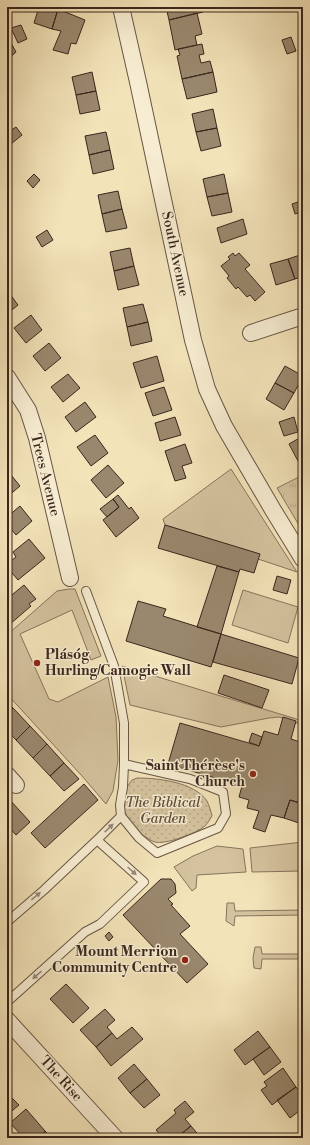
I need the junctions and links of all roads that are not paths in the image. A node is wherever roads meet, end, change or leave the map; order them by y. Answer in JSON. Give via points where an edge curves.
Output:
{"nodes":[{"id":1,"x":121,"y":7,"type":"edge"},
{"id":2,"x":303,"y":316,"type":"edge"},
{"id":3,"x":251,"y":333,"type":"dead end"},
{"id":4,"x":7,"y":377,"type":"edge"},
{"id":5,"x":303,"y":559,"type":"edge"},
{"id":6,"x":70,"y":578,"type":"dead end"},
{"id":7,"x":86,"y":591,"type":"dead end"},
{"id":8,"x":124,"y":764,"type":"junction"},
{"id":9,"x":121,"y":816,"type":"junction"},
{"id":10,"x":97,"y":840,"type":"junction"},
{"id":11,"x":7,"y":922,"type":"edge"},
{"id":12,"x":7,"y":1002,"type":"edge"},
{"id":13,"x":7,"y":1020,"type":"edge"},
{"id":14,"x":115,"y":1138,"type":"edge"}],
"edges":[{"from":1,"to":5,"type":"street","name":"South Avenue","via":[[193,340],[207,389],[224,426]]},
{"from":2,"to":3,"type":"street"},
{"from":4,"to":6,"type":"street","name":"Trees Avenue","via":[[28,410],[37,438]]},
{"from":7,"to":8,"type":"lane","via":[[114,666],[124,723]]},
{"from":8,"to":9,"type":"lane"},
{"from":8,"to":9,"type":"lane","via":[[190,779],[223,792],[226,814],[218,828],[156,854]]},
{"from":10,"to":9,"type":"lane","one_way":true},
{"from":11,"to":10,"type":"lane","one_way":true},
{"from":10,"to":12,"type":"lane","one_way":true,"via":[[144,882],[100,924],[85,932]]},
{"from":13,"to":14,"type":"street","name":"The Rise"}]}
